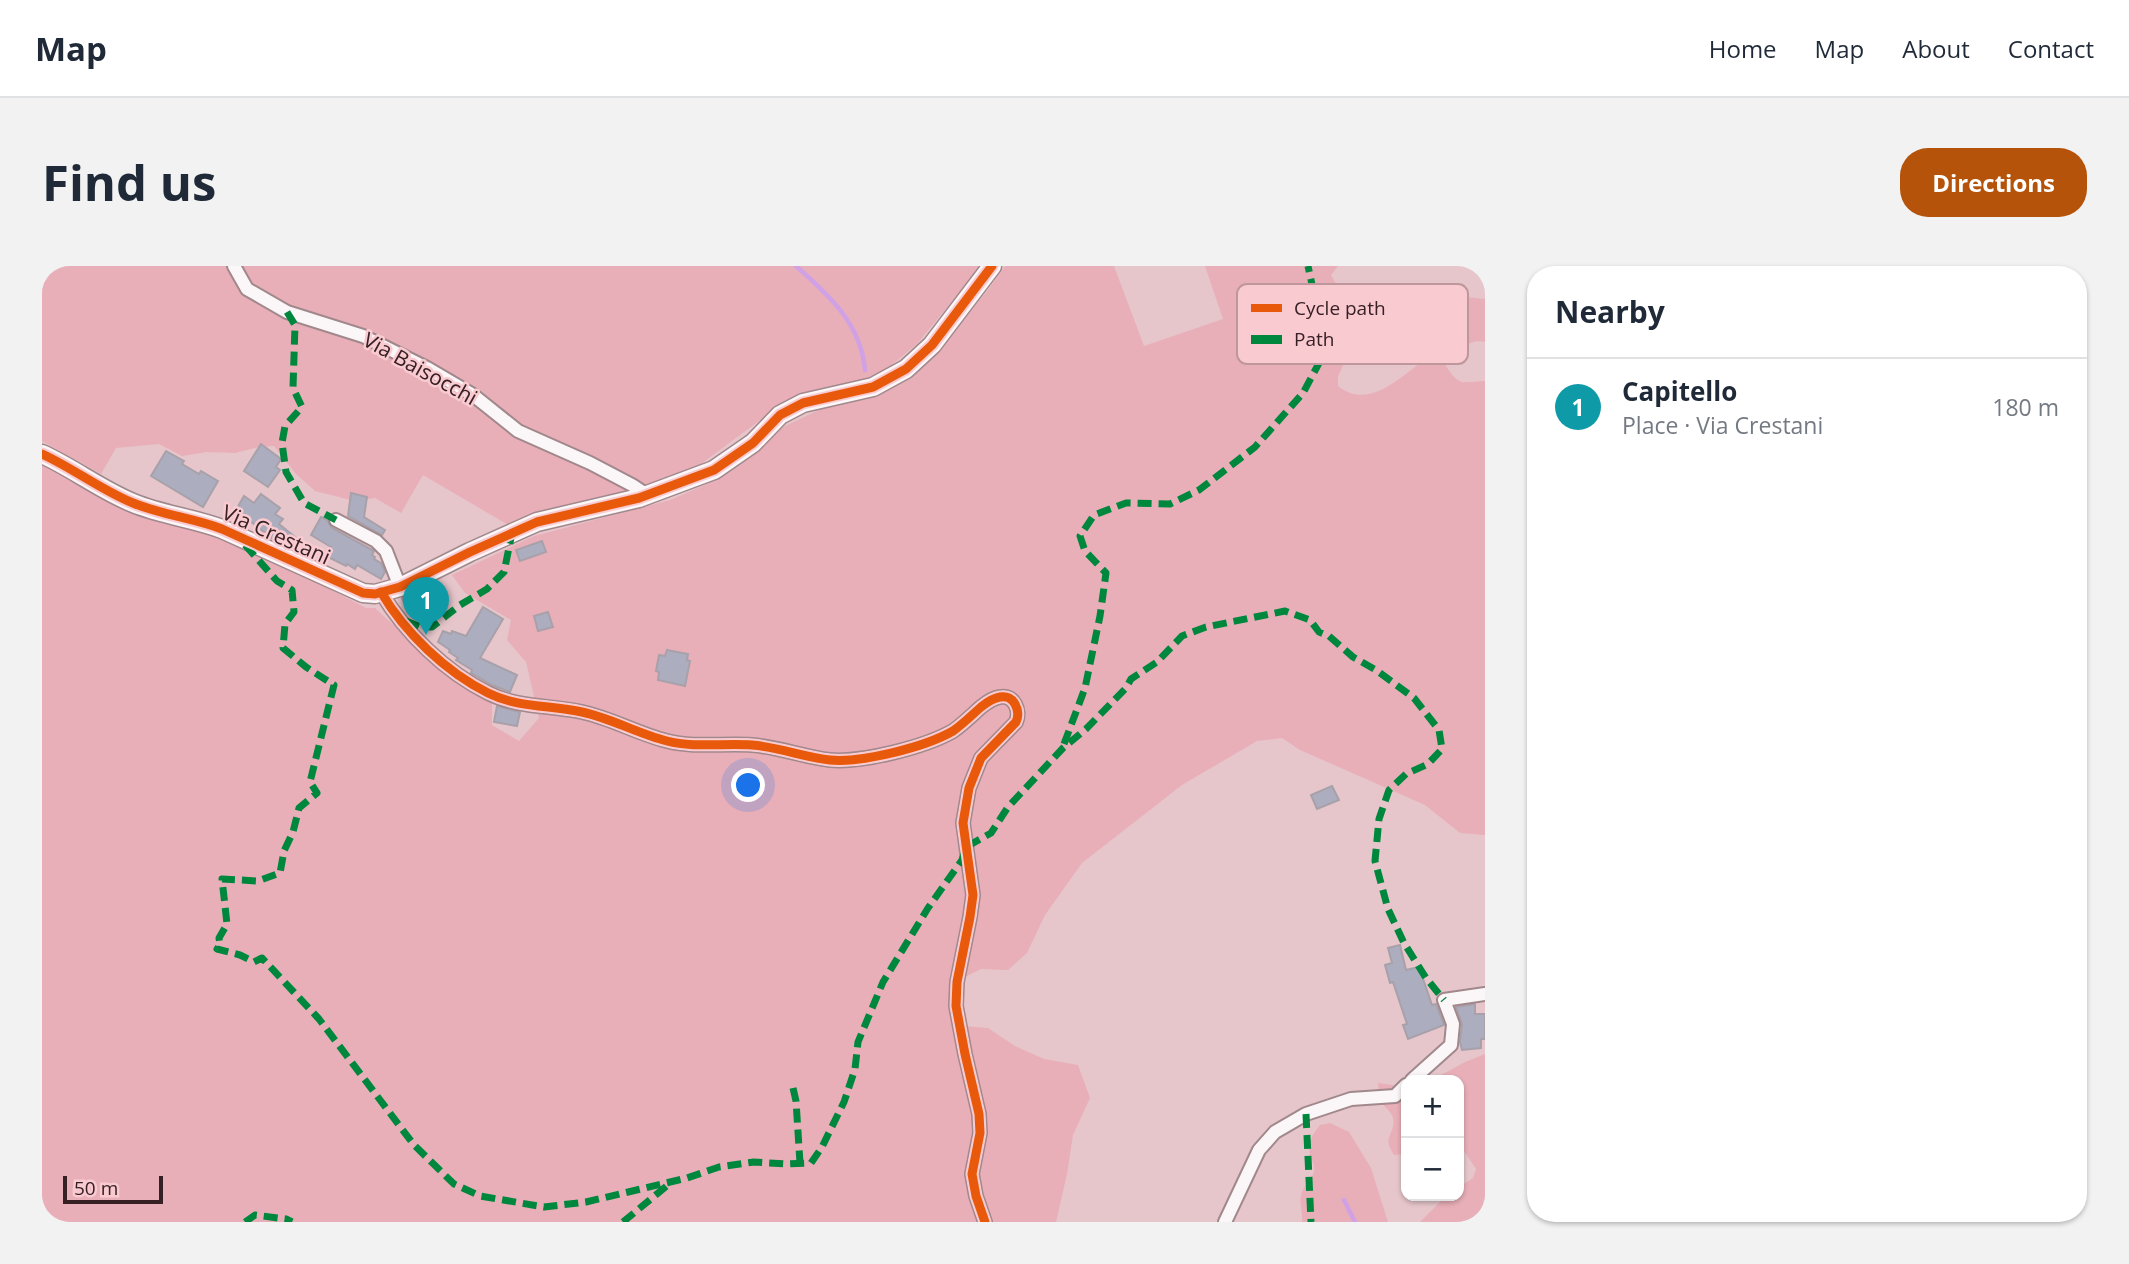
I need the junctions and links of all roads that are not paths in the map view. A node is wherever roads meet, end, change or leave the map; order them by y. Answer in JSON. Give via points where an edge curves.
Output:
{"nodes":[{"id":1,"x":234,"y":266,"type":"edge"},
{"id":2,"x":992,"y":266,"type":"edge"},
{"id":3,"x":42,"y":454,"type":"edge"},
{"id":4,"x":646,"y":495,"type":"junction"},
{"id":5,"x":336,"y":520,"type":"dead end"},
{"id":6,"x":400,"y":587,"type":"junction"},
{"id":7,"x":381,"y":592,"type":"junction"},
{"id":8,"x":1485,"y":993,"type":"edge"},
{"id":9,"x":1418,"y":1075,"type":"edge"},
{"id":10,"x":1401,"y":1090,"type":"edge"},
{"id":11,"x":985,"y":1222,"type":"edge"},
{"id":12,"x":1225,"y":1222,"type":"edge"}],
"edges":[{"from":1,"to":4,"type":"street","name":"Via Baisocchi","via":[[247,289],[287,312],[363,336],[427,368],[473,395],[518,431],[590,463]]},
{"from":2,"to":4,"type":"street","name":"Via Crestani","via":[[932,345],[906,369],[873,387],[803,403],[780,415],[753,443],[714,470]]},
{"from":3,"to":7,"type":"street","name":"Via Crestani","via":[[145,508],[236,534],[363,593]]},
{"from":4,"to":6,"type":"street","name":"Via Crestani","via":[[537,522]]},
{"from":5,"to":6,"type":"street","via":[[386,551]]},
{"from":6,"to":7,"type":"street","name":"Via Crestani"},
{"from":7,"to":11,"type":"street","via":[[424,645],[488,693],[515,703],[582,712],[678,744],[766,746],[827,760],[869,759],[941,737],[986,703],[999,697],[1011,699],[1016,722],[986,751],[977,768],[963,823],[973,895],[956,1006],[979,1114],[972,1174]]},
{"from":8,"to":9,"type":"street","via":[[1444,1000],[1453,1024],[1451,1045]]},
{"from":10,"to":12,"type":"street","via":[[1395,1096],[1351,1099],[1306,1114],[1275,1132],[1259,1150]]}]}
